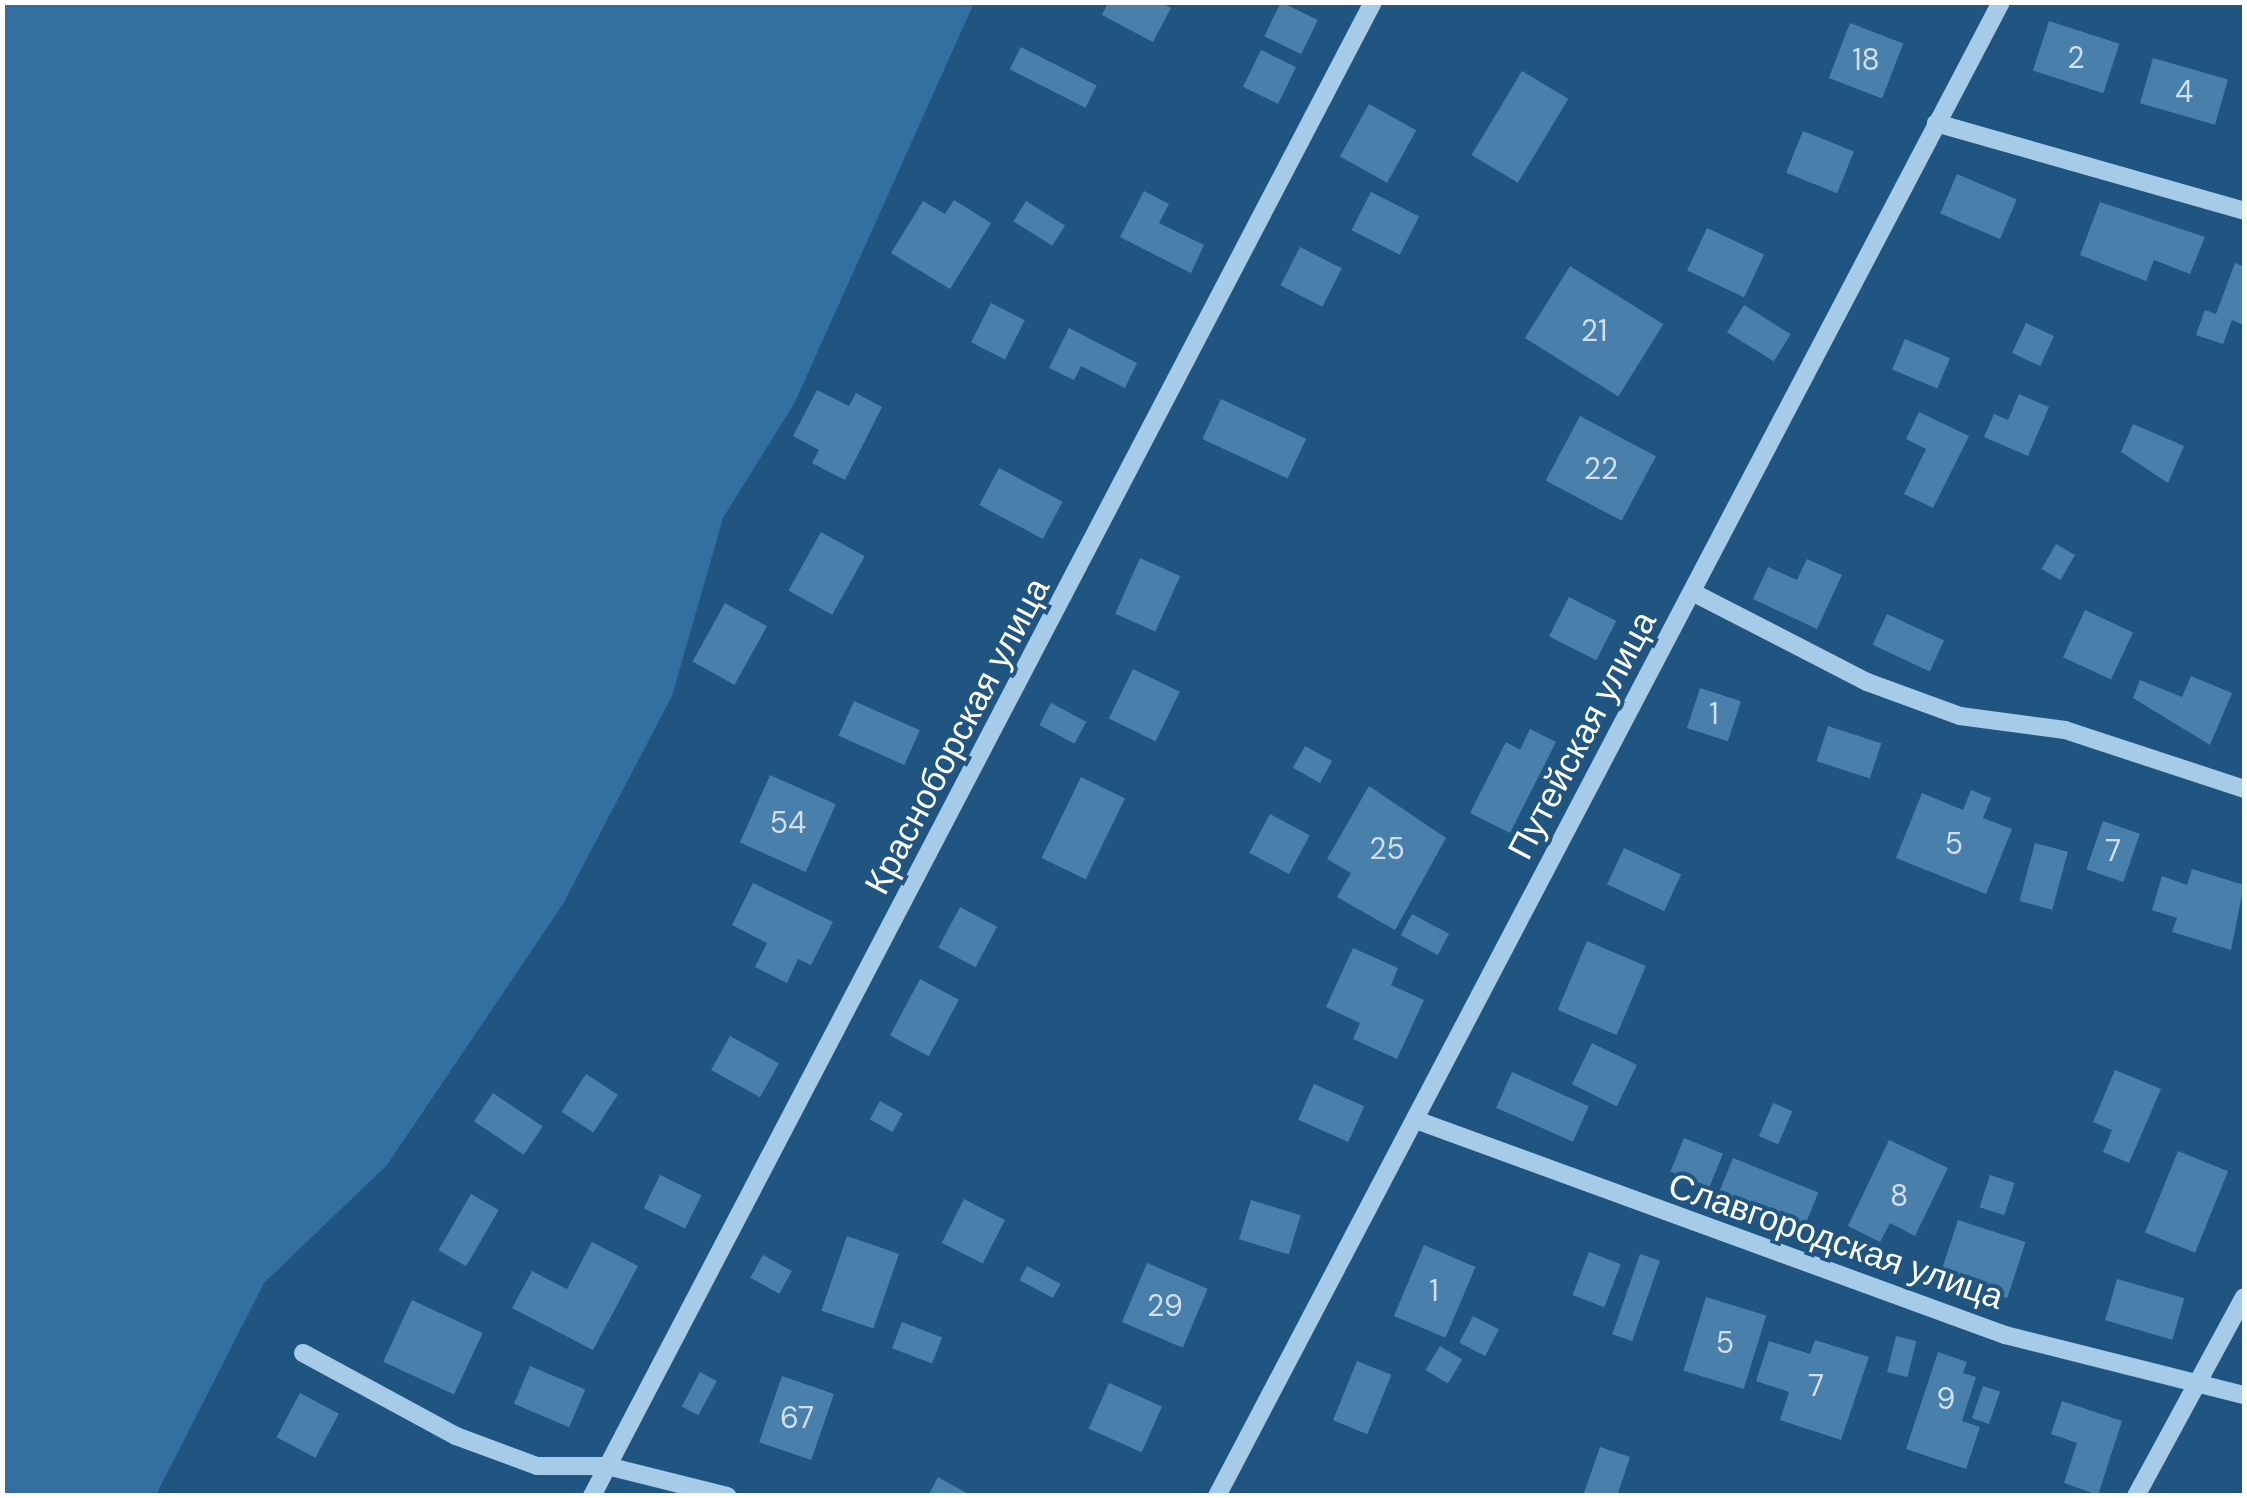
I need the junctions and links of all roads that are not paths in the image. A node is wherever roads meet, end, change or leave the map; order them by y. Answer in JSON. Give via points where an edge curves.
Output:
{"nodes":[{"id":1,"x":1373,"y":2,"type":"edge"},
{"id":2,"x":2001,"y":2,"type":"edge"},
{"id":3,"x":1936,"y":123,"type":"junction"},
{"id":4,"x":2244,"y":210,"type":"edge"},
{"id":5,"x":1694,"y":593,"type":"junction"},
{"id":6,"x":2244,"y":788,"type":"edge"},
{"id":7,"x":1416,"y":1120,"type":"junction"},
{"id":8,"x":2244,"y":1297,"type":"edge"},
{"id":9,"x":302,"y":1353,"type":"dead end"},
{"id":10,"x":2200,"y":1385,"type":"junction"},
{"id":11,"x":2244,"y":1395,"type":"edge"},
{"id":12,"x":607,"y":1466,"type":"junction"},
{"id":13,"x":592,"y":1496,"type":"edge"},
{"id":14,"x":727,"y":1496,"type":"edge"},
{"id":15,"x":1218,"y":1496,"type":"edge"},
{"id":16,"x":2136,"y":1496,"type":"edge"}],
"edges":[{"from":1,"to":12,"type":"street","name":"Красноборская улица"},
{"from":2,"to":3,"type":"street","name":"Путейская улица"},
{"from":3,"to":4,"type":"street"},
{"from":3,"to":5,"type":"street","name":"Путейская улица"},
{"from":5,"to":6,"type":"street","via":[[1867,682],[1960,716],[2065,730]]},
{"from":5,"to":7,"type":"street","name":"Путейская улица"},
{"from":7,"to":10,"type":"street","name":"Славгородская улица","via":[[2005,1335]]},
{"from":7,"to":15,"type":"street","name":"Путейская улица"},
{"from":8,"to":10,"type":"street"},
{"from":9,"to":12,"type":"street","via":[[456,1436],[537,1466]]},
{"from":10,"to":11,"type":"street","name":"Славгородская улица"},
{"from":10,"to":16,"type":"street"},
{"from":12,"to":13,"type":"street","name":"Красноборская улица"},
{"from":12,"to":14,"type":"street"}]}
